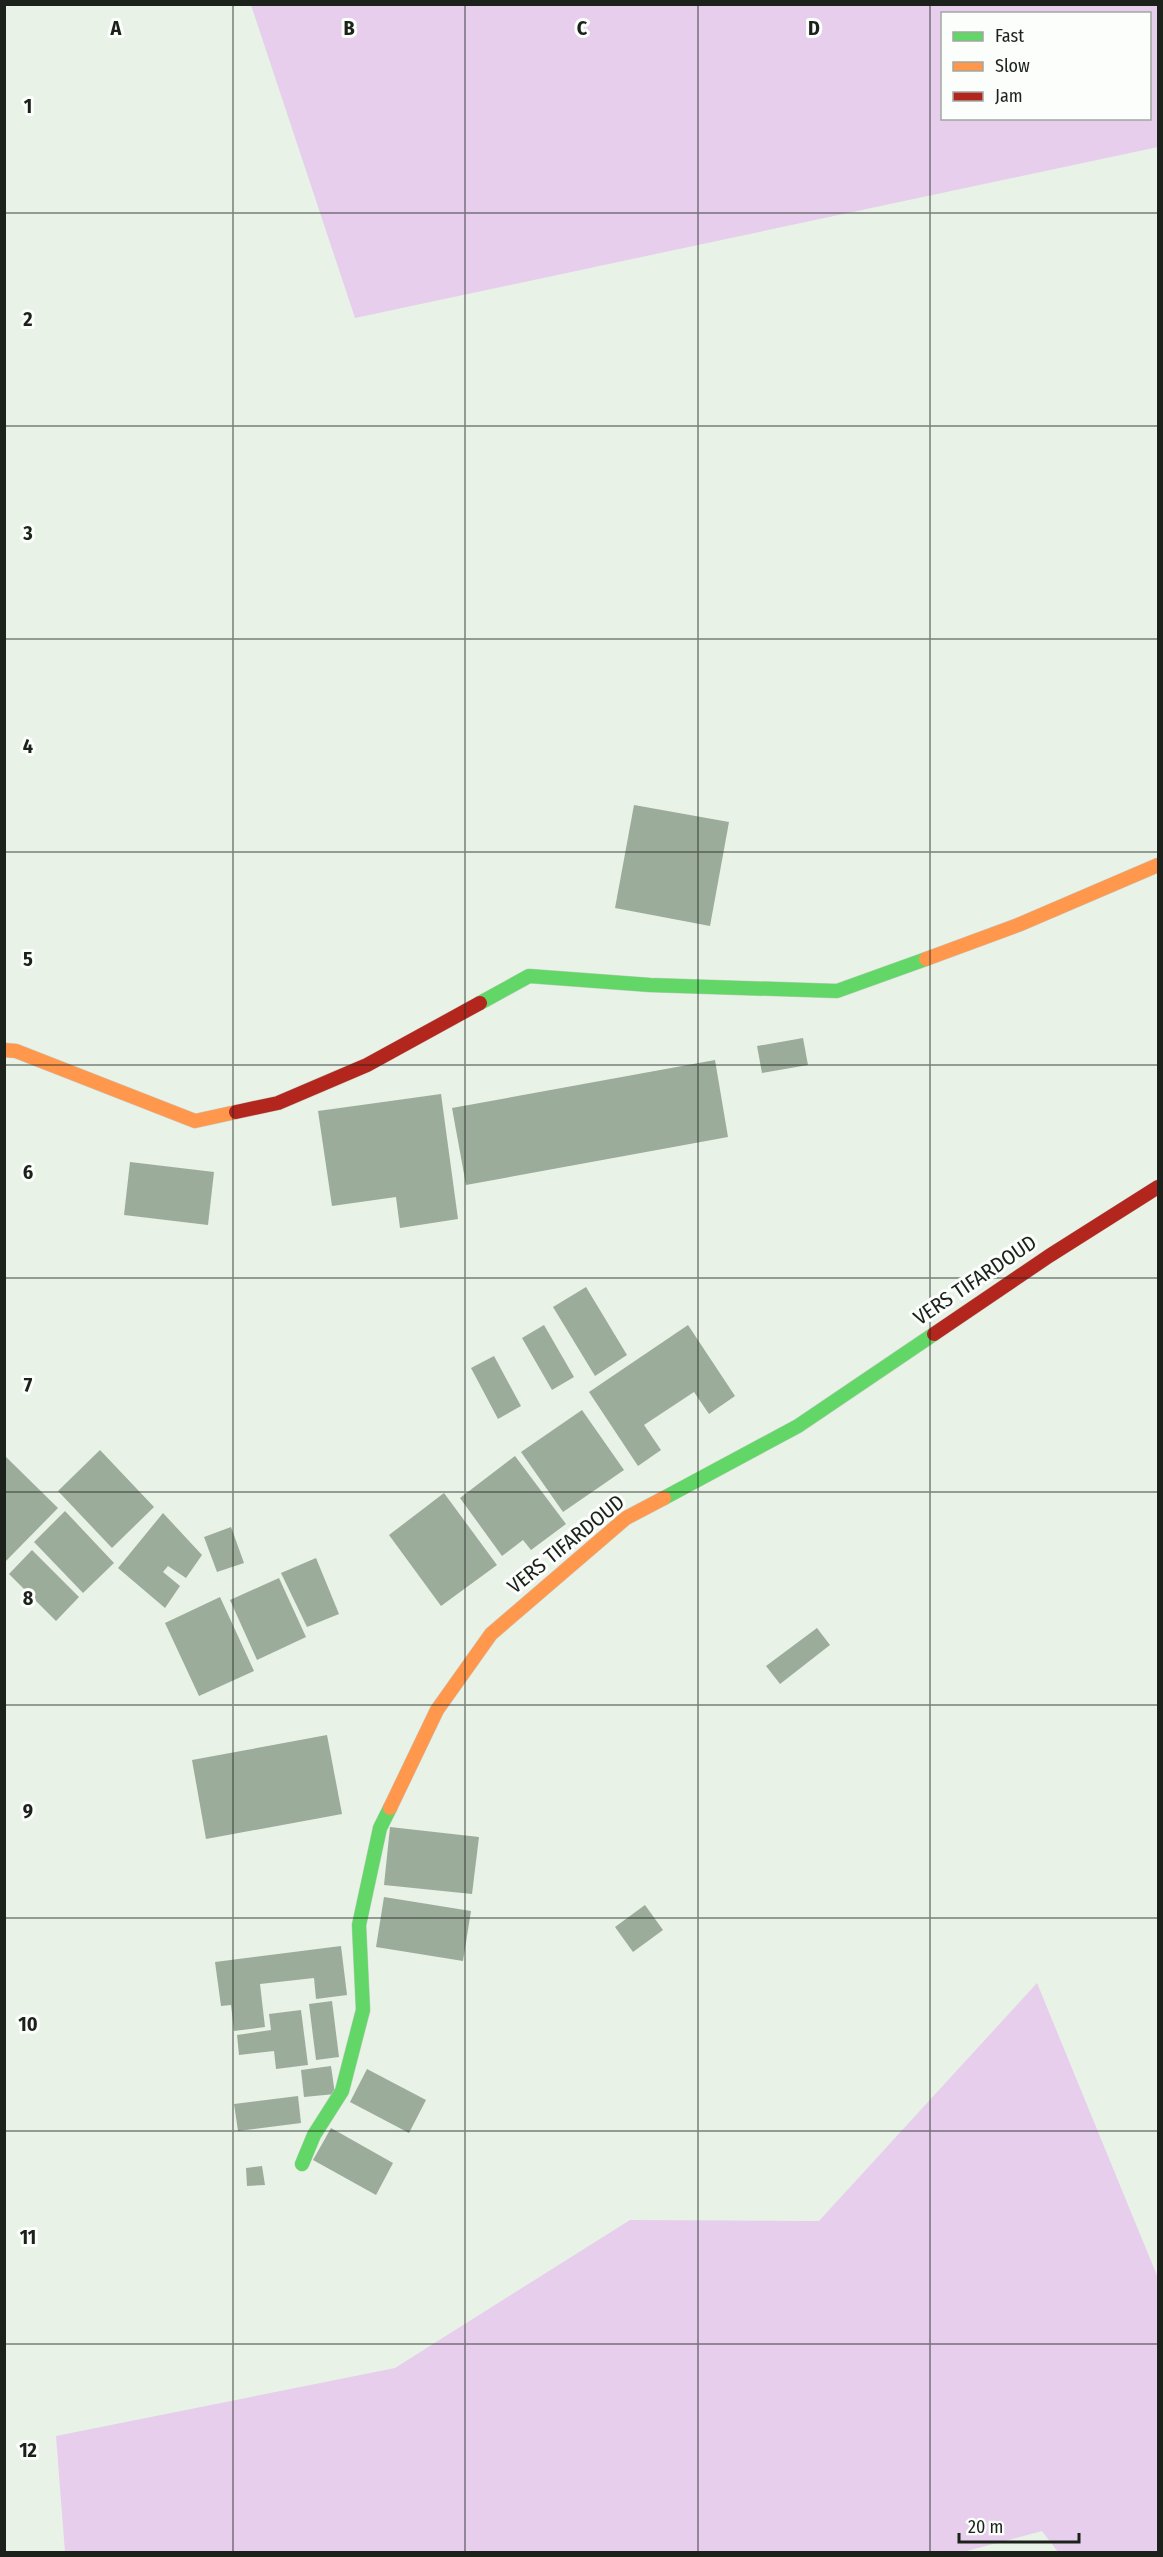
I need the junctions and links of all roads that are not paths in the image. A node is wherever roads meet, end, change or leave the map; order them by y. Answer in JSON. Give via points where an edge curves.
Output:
{"nodes":[{"id":1,"x":1158,"y":866,"type":"edge"},
{"id":2,"x":4,"y":1050,"type":"edge"},
{"id":3,"x":1158,"y":1187,"type":"edge"},
{"id":4,"x":302,"y":2164,"type":"dead end"}],
"edges":[{"from":1,"to":2,"type":"street","via":[[1018,925],[837,991],[529,976],[367,1065],[278,1103],[195,1121],[16,1051]]},
{"from":3,"to":4,"type":"street","name":"VERS TIFARDOUD","via":[[1020,1275],[798,1426],[626,1518],[491,1634],[437,1710],[380,1828],[359,1925],[363,2010],[342,2091],[314,2135]]}]}
